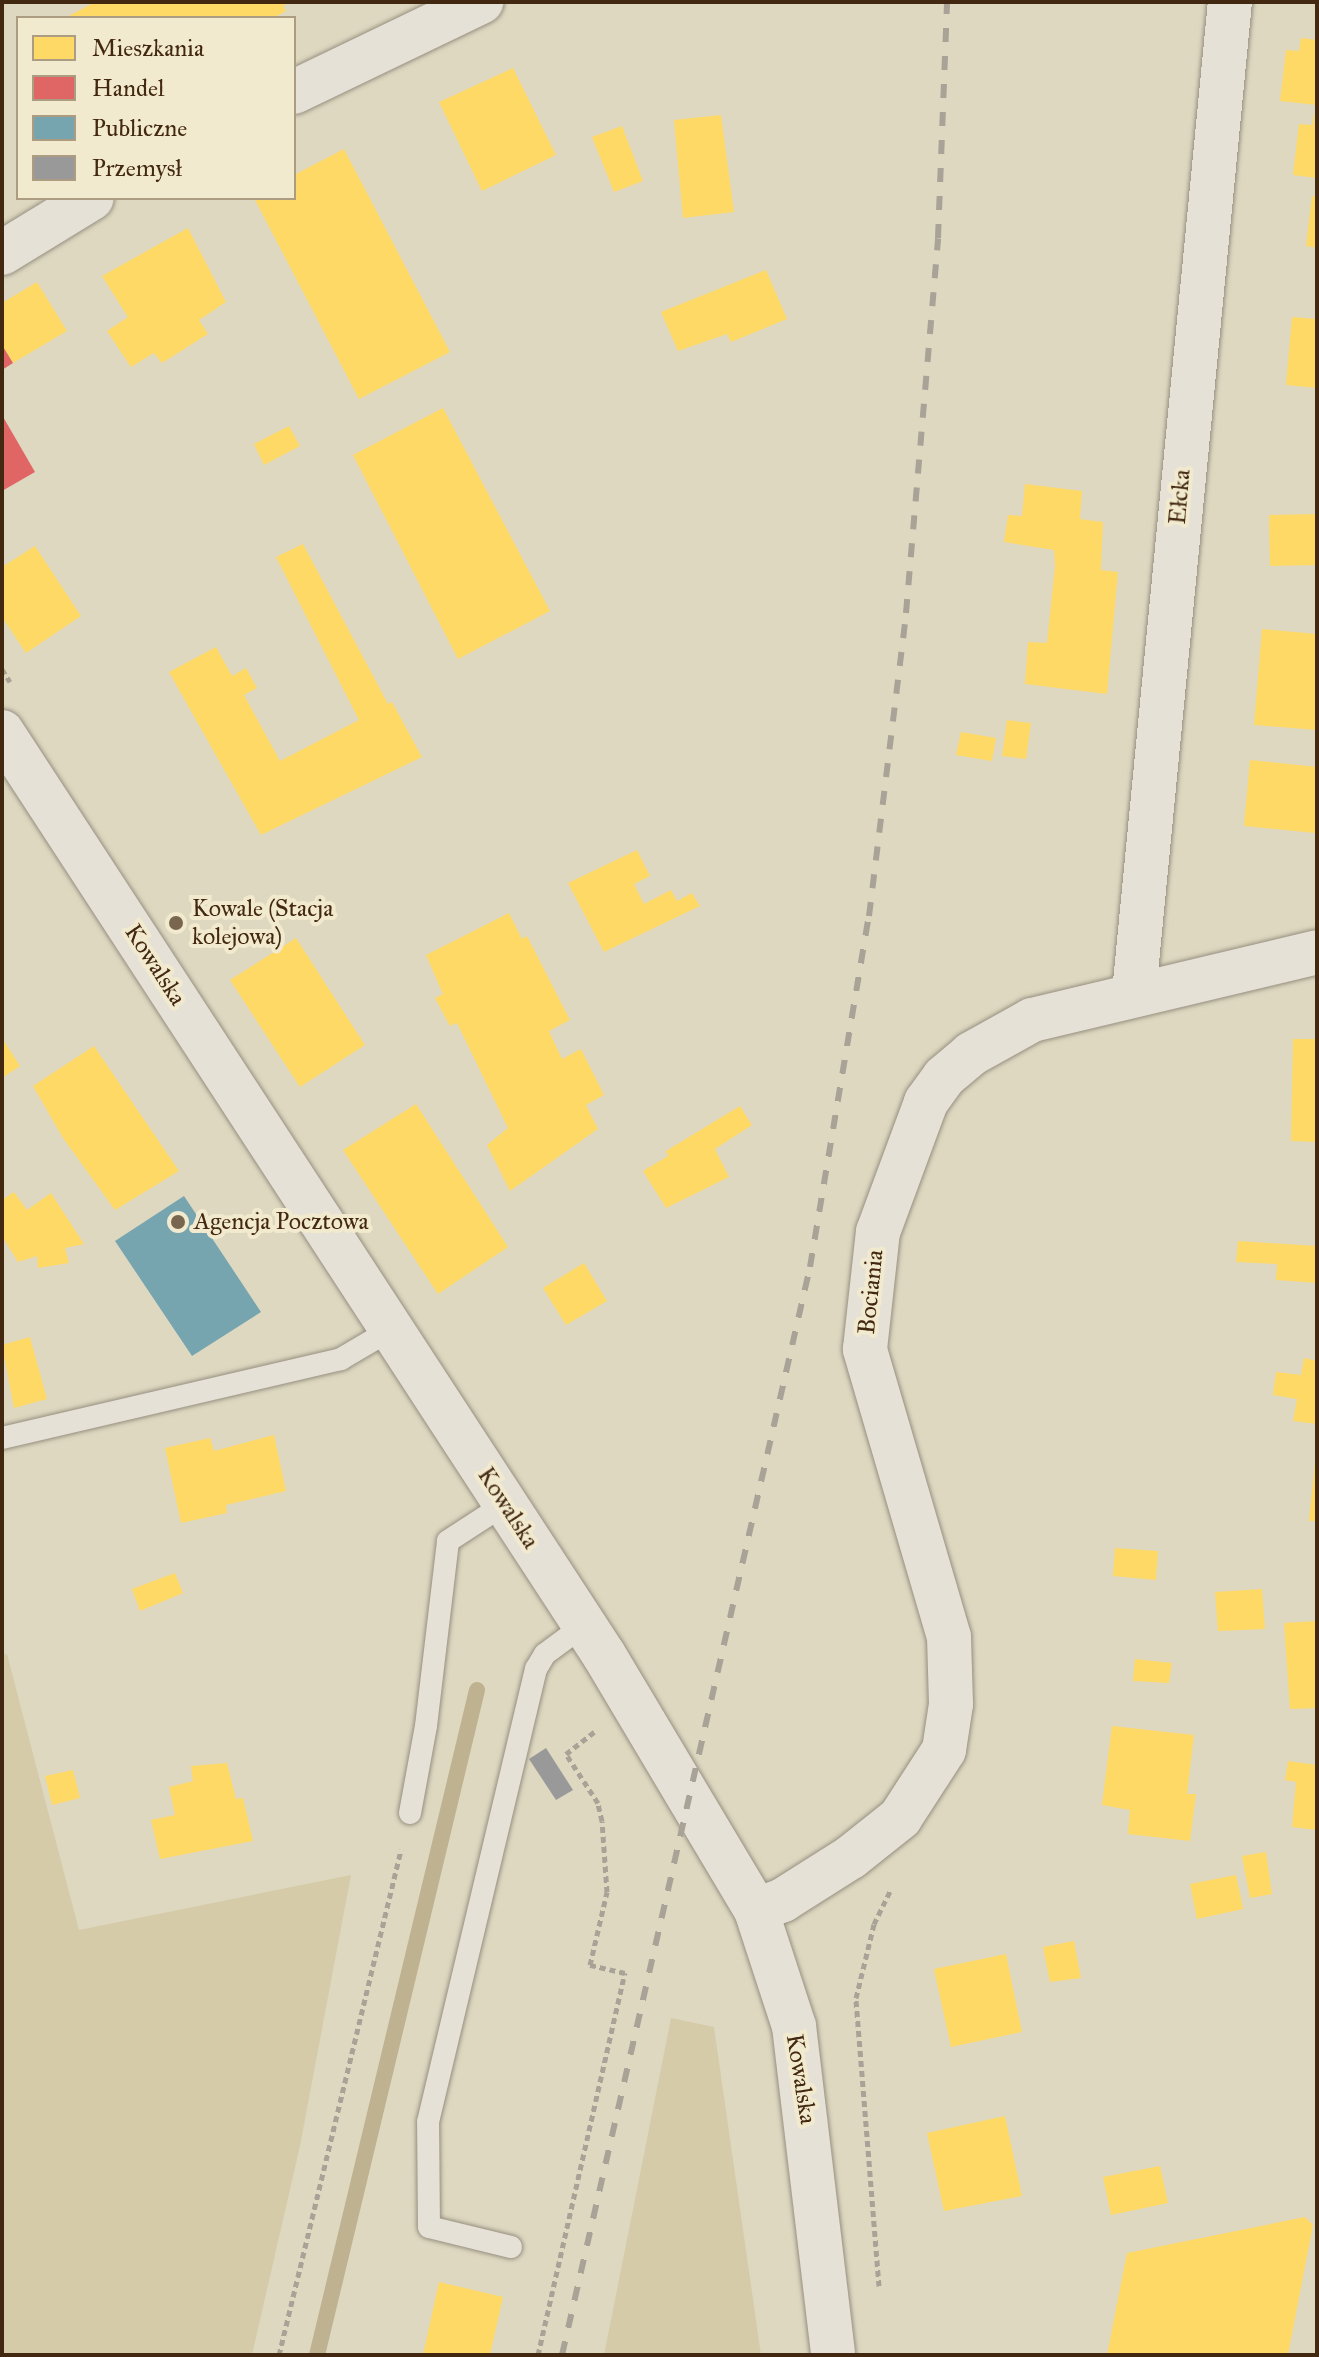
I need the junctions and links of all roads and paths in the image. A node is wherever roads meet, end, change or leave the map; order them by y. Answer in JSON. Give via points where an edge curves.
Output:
{"nodes":[{"id":1,"x":481,"y":2,"type":"edge"},
{"id":2,"x":1230,"y":2,"type":"edge"},
{"id":3,"x":296,"y":91,"type":"edge"},
{"id":4,"x":89,"y":200,"type":"edge"},
{"id":5,"x":2,"y":253,"type":"edge"},
{"id":6,"x":2,"y":732,"type":"edge"},
{"id":7,"x":1317,"y":952,"type":"edge"},
{"id":8,"x":1134,"y":993,"type":"junction"},
{"id":9,"x":392,"y":1329,"type":"junction"},
{"id":10,"x":2,"y":1438,"type":"edge"},
{"id":11,"x":505,"y":1504,"type":"junction"},
{"id":12,"x":583,"y":1626,"type":"junction"},
{"id":13,"x":606,"y":1722,"type":"dead end"},
{"id":14,"x":410,"y":1813,"type":"joint"},
{"id":15,"x":871,"y":1842,"type":"junction"},
{"id":16,"x":756,"y":1910,"type":"junction"},
{"id":17,"x":511,"y":2247,"type":"dead end"},
{"id":18,"x":880,"y":2294,"type":"dead end"},
{"id":19,"x":279,"y":2355,"type":"edge"},
{"id":20,"x":538,"y":2355,"type":"edge"},
{"id":21,"x":833,"y":2355,"type":"edge"}],
"edges":[{"from":1,"to":3,"type":"street"},
{"from":2,"to":8,"type":"street","name":"Ełcka"},
{"from":4,"to":5,"type":"street"},
{"from":6,"to":9,"type":"street","name":"Kowalska"},
{"from":7,"to":8,"type":"street","name":"Bociania"},
{"from":8,"to":15,"type":"street","name":"Bociania","via":[[1011,1029],[944,1077],[912,1130],[878,1232],[865,1349],[949,1637],[951,1704],[944,1750],[924,1789]]},
{"from":9,"to":10,"type":"lane","via":[[341,1359]]},
{"from":9,"to":11,"type":"street","name":"Kowalska"},
{"from":11,"to":12,"type":"street","name":"Kowalska"},
{"from":11,"to":14,"type":"lane","via":[[448,1541]]},
{"from":12,"to":16,"type":"street","name":"Kowalska"},
{"from":12,"to":17,"type":"lane","via":[[545,1654],[536,1669],[428,2122],[429,2227]]},
{"from":13,"to":20,"type":"path","via":[[566,1754],[598,1803],[602,1821],[607,1892],[590,1965],[625,1973]]},
{"from":14,"to":19,"type":"path"},
{"from":15,"to":16,"type":"street","name":"Bociania","via":[[790,1896]]},
{"from":15,"to":18,"type":"path","via":[[901,1871],[874,1924],[856,1998]]},
{"from":16,"to":21,"type":"street","name":"Kowalska","via":[[794,2026]]}]}
